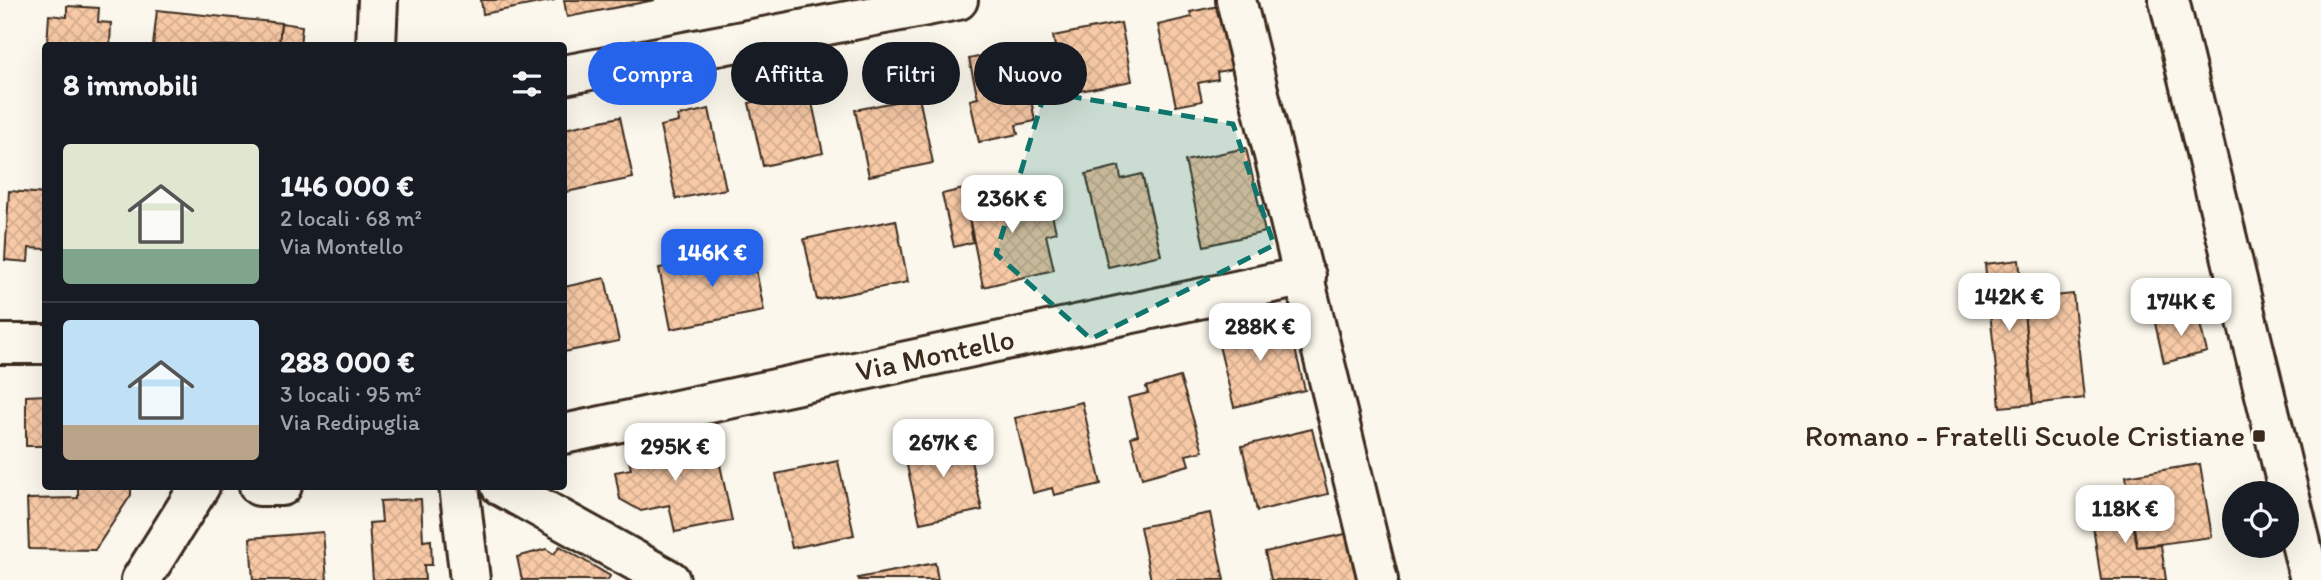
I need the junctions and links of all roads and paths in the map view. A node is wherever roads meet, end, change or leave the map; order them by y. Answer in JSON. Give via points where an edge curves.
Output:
{"nodes":[{"id":1,"x":378,"y":0,"type":"edge"},
{"id":2,"x":958,"y":0,"type":"edge"},
{"id":3,"x":1236,"y":0,"type":"edge"},
{"id":4,"x":2169,"y":0,"type":"edge"},
{"id":5,"x":376,"y":42,"type":"edge"},
{"id":6,"x":567,"y":74,"type":"edge"},
{"id":7,"x":1306,"y":276,"type":"junction"},
{"id":8,"x":0,"y":344,"type":"edge"},
{"id":9,"x":42,"y":344,"type":"edge"},
{"id":10,"x":567,"y":433,"type":"edge"},
{"id":11,"x":198,"y":490,"type":"edge"},
{"id":12,"x":459,"y":490,"type":"edge"},
{"id":13,"x":508,"y":490,"type":"edge"},
{"id":14,"x":141,"y":580,"type":"edge"},
{"id":15,"x":470,"y":580,"type":"edge"},
{"id":16,"x":670,"y":580,"type":"edge"},
{"id":17,"x":1378,"y":580,"type":"edge"},
{"id":18,"x":2310,"y":580,"type":"edge"}],
"edges":[{"from":1,"to":5,"type":"street"},
{"from":2,"to":6,"type":"street"},
{"from":3,"to":7,"type":"street"},
{"from":4,"to":18,"type":"street"},
{"from":7,"to":10,"type":"street","name":"Via Montello"},
{"from":7,"to":17,"type":"street"},
{"from":8,"to":9,"type":"street"},
{"from":11,"to":14,"type":"street"},
{"from":12,"to":15,"type":"street"},
{"from":13,"to":16,"type":"street"}]}
